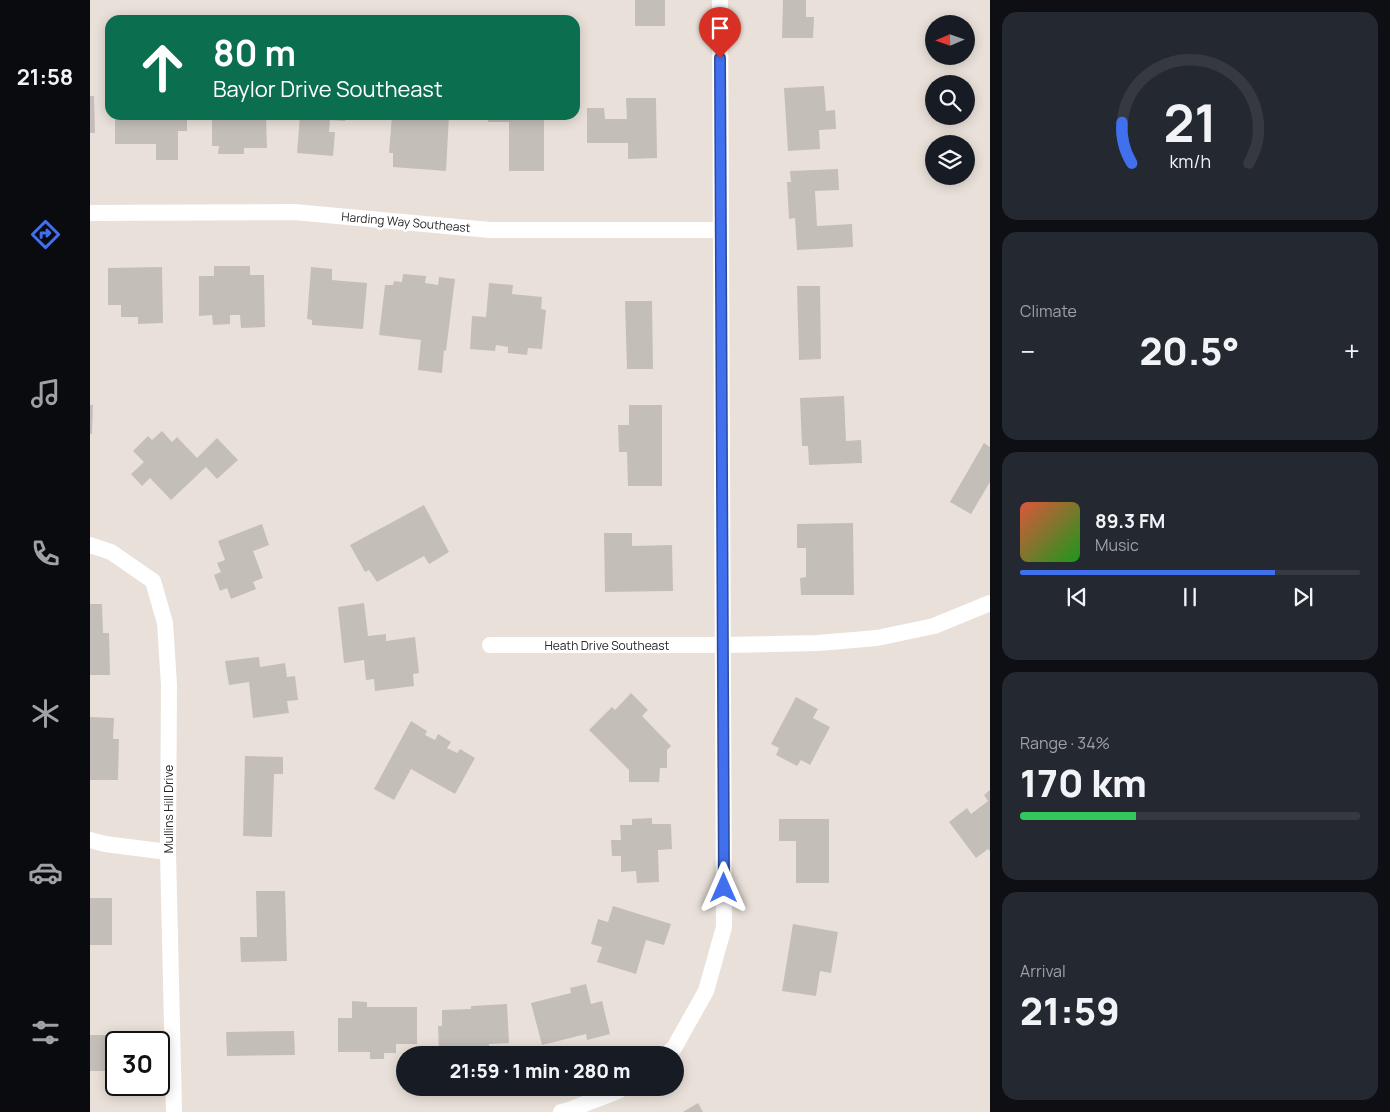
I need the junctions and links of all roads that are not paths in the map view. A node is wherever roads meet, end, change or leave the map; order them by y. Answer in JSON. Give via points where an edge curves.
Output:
{"nodes":[{"id":1,"x":720,"y":0,"type":"edge"},
{"id":2,"x":90,"y":214,"type":"edge"},
{"id":3,"x":722,"y":230,"type":"junction"},
{"id":4,"x":90,"y":545,"type":"edge"},
{"id":5,"x":990,"y":603,"type":"edge"},
{"id":6,"x":490,"y":645,"type":"dead end"},
{"id":7,"x":723,"y":645,"type":"junction"},
{"id":8,"x":90,"y":840,"type":"edge"},
{"id":9,"x":168,"y":852,"type":"junction"},
{"id":10,"x":675,"y":1046,"type":"edge"},
{"id":11,"x":605,"y":1096,"type":"edge"},
{"id":12,"x":174,"y":1112,"type":"edge"},
{"id":13,"x":560,"y":1112,"type":"edge"}],
"edges":[{"from":1,"to":3,"type":"street"},
{"from":2,"to":3,"type":"street","name":"Harding Way Southeast","via":[[294,212],[490,230]]},
{"from":3,"to":7,"type":"street"},
{"from":4,"to":9,"type":"street","name":"Mullins Hill Drive","via":[[112,552],[153,581],[165,623],[169,685]]},
{"from":5,"to":7,"type":"street","name":"Heath Drive Southeast","via":[[934,626],[877,638]]},
{"from":6,"to":7,"type":"street","name":"Heath Drive Southeast"},
{"from":7,"to":10,"type":"street","via":[[724,927],[706,992]]},
{"from":8,"to":9,"type":"street"},
{"from":9,"to":12,"type":"street","name":"Mullins Hill Drive"},
{"from":11,"to":13,"type":"street"}]}
